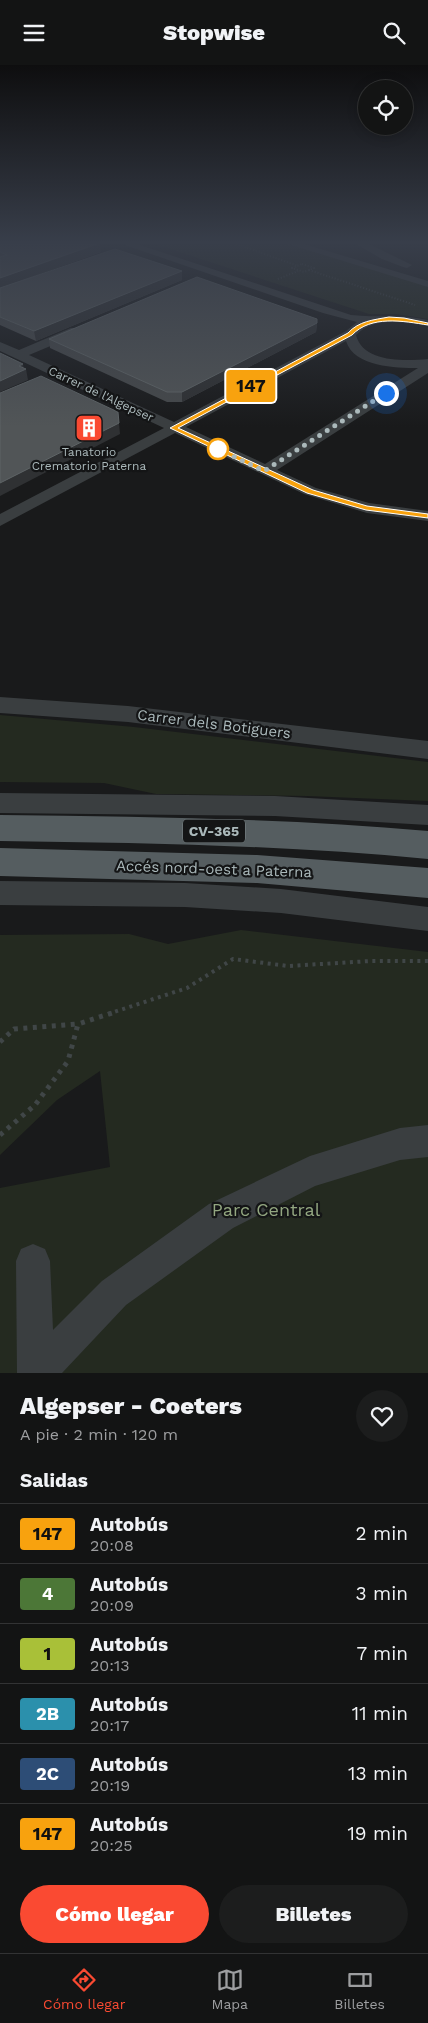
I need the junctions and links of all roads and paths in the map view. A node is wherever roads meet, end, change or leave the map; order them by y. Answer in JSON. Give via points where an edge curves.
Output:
{"nodes":[{"id":1,"x":285,"y":305,"type":"edge"},
{"id":2,"x":308,"y":305,"type":"edge"},
{"id":3,"x":415,"y":305,"type":"edge"},
{"id":4,"x":421,"y":307,"type":"dead end"},
{"id":5,"x":375,"y":321,"type":"junction"},
{"id":6,"x":425,"y":321,"type":"edge"},
{"id":7,"x":85,"y":327,"type":"edge"},
{"id":8,"x":350,"y":333,"type":"junction"},
{"id":9,"x":0,"y":346,"type":"edge"},
{"id":10,"x":18,"y":355,"type":"junction"},
{"id":11,"x":428,"y":363,"type":"edge"},
{"id":12,"x":428,"y":367,"type":"edge"},
{"id":13,"x":58,"y":373,"type":"junction"},
{"id":14,"x":45,"y":379,"type":"edge"},
{"id":15,"x":173,"y":428,"type":"junction"},
{"id":16,"x":264,"y":471,"type":"junction"},
{"id":17,"x":428,"y":516,"type":"edge"},
{"id":18,"x":0,"y":521,"type":"edge"},
{"id":19,"x":0,"y":705,"type":"edge"},
{"id":20,"x":428,"y":750,"type":"edge"},
{"id":21,"x":0,"y":803,"type":"edge"},
{"id":22,"x":428,"y":815,"type":"edge"},
{"id":23,"x":0,"y":828,"type":"edge"},
{"id":24,"x":428,"y":845,"type":"edge"},
{"id":25,"x":0,"y":862,"type":"edge"},
{"id":26,"x":149,"y":867,"type":"junction"},
{"id":27,"x":0,"y":868,"type":"edge"},
{"id":28,"x":428,"y":883,"type":"edge"},
{"id":29,"x":0,"y":893,"type":"edge"},
{"id":30,"x":428,"y":919,"type":"edge"},
{"id":31,"x":428,"y":961,"type":"edge"},
{"id":32,"x":78,"y":1024,"type":"junction"},
{"id":33,"x":0,"y":1042,"type":"edge"},
{"id":34,"x":0,"y":1135,"type":"edge"},
{"id":35,"x":428,"y":1141,"type":"edge"},
{"id":36,"x":33,"y":1261,"type":"dead end"},
{"id":37,"x":36,"y":1373,"type":"edge"}],
"edges":[{"from":1,"to":8,"type":"street","via":[[319,316]]},
{"from":2,"to":5,"type":"street","via":[[350,318]]},
{"from":3,"to":4,"type":"path"},
{"from":5,"to":6,"type":"street"},
{"from":5,"to":8,"type":"street","via":[[356,327]]},
{"from":7,"to":10,"type":"street"},
{"from":8,"to":11,"type":"street","via":[[350,342],[355,349],[367,356],[400,364]]},
{"from":8,"to":15,"type":"street"},
{"from":9,"to":10,"type":"street","name":"Carrer de l'Algepser"},
{"from":10,"to":13,"type":"street","name":"Carrer de l'Algepser"},
{"from":12,"to":16,"type":"street"},
{"from":13,"to":14,"type":"street"},
{"from":13,"to":15,"type":"street","name":"Carrer de l'Algepser"},
{"from":15,"to":16,"type":"street","name":"Carrer de l'Algepser"},
{"from":15,"to":18,"type":"street"},
{"from":16,"to":17,"type":"street","name":"Carrer de l'Algepser","via":[[310,491],[366,508]]},
{"from":19,"to":20,"type":"street","name":"Carrer dels Botiguers","via":[[128,714]]},
{"from":21,"to":22,"type":"street","via":[[275,806]]},
{"from":23,"to":24,"type":"main road","number":"CV-365","via":[[249,832]]},
{"from":25,"to":26,"type":"main road","name":"Accés nord-oest a Paterna"},
{"from":26,"to":27,"type":"main road"},
{"from":26,"to":28,"type":"main road","name":"Accés nord-oest a Paterna","via":[[266,870]]},
{"from":29,"to":30,"type":"street","via":[[185,895],[281,901]]},
{"from":31,"to":32,"type":"path","via":[[288,966],[233,959],[187,988]]},
{"from":32,"to":33,"type":"path","via":[[14,1029]]},
{"from":32,"to":34,"type":"path","via":[[68,1061],[35,1105]]},
{"from":35,"to":37,"type":"street","via":[[400,1144],[310,1171],[221,1216],[114,1293]]},
{"from":36,"to":37,"type":"street"}]}
